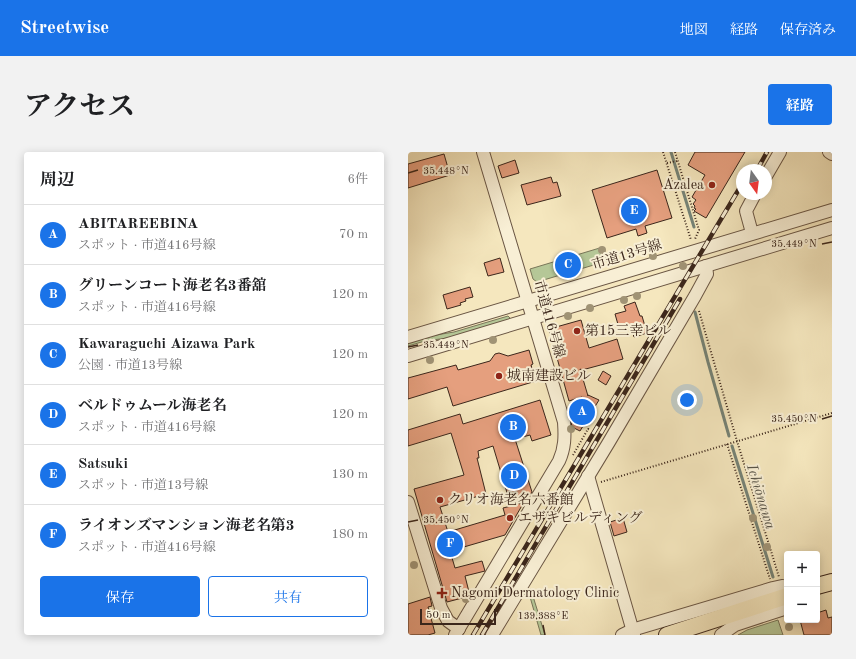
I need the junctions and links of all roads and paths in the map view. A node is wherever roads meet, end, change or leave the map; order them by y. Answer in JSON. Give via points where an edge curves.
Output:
{"nodes":[{"id":1,"x":483,"y":152,"type":"edge"},
{"id":2,"x":663,"y":152,"type":"edge"},
{"id":3,"x":675,"y":152,"type":"edge"},
{"id":4,"x":780,"y":152,"type":"edge"},
{"id":5,"x":829,"y":152,"type":"edge"},
{"id":6,"x":832,"y":154,"type":"edge"},
{"id":7,"x":676,"y":161,"type":"junction"},
{"id":8,"x":667,"y":163,"type":"junction"},
{"id":9,"x":772,"y":166,"type":"edge"},
{"id":10,"x":752,"y":200,"type":"edge"},
{"id":11,"x":832,"y":210,"type":"edge"},
{"id":12,"x":832,"y":228,"type":"edge"},
{"id":13,"x":752,"y":233,"type":"junction"},
{"id":14,"x":695,"y":239,"type":"dead end"},
{"id":15,"x":691,"y":240,"type":"dead end"},
{"id":16,"x":706,"y":266,"type":"junction"},
{"id":17,"x":695,"y":296,"type":"junction"},
{"id":18,"x":528,"y":301,"type":"junction"},
{"id":19,"x":533,"y":318,"type":"junction"},
{"id":20,"x":408,"y":337,"type":"edge"},
{"id":21,"x":408,"y":356,"type":"edge"},
{"id":22,"x":832,"y":413,"type":"edge"},
{"id":23,"x":590,"y":430,"type":"dead end"},
{"id":24,"x":736,"y":441,"type":"junction"},
{"id":25,"x":728,"y":444,"type":"junction"},
{"id":26,"x":572,"y":458,"type":"dead end"},
{"id":27,"x":590,"y":480,"type":"junction"},
{"id":28,"x":408,"y":502,"type":"edge"},
{"id":29,"x":782,"y":589,"type":"edge"},
{"id":30,"x":784,"y":609,"type":"edge"},
{"id":31,"x":457,"y":632,"type":"edge"},
{"id":32,"x":629,"y":633,"type":"edge"},
{"id":33,"x":492,"y":635,"type":"edge"},
{"id":34,"x":667,"y":635,"type":"edge"},
{"id":35,"x":721,"y":635,"type":"edge"}],
"edges":[{"from":1,"to":18,"type":"street","name":"市道416号線"},
{"from":2,"to":8,"type":"path"},
{"from":3,"to":7,"type":"path"},
{"from":4,"to":9,"type":"street"},
{"from":5,"to":6,"type":"street"},
{"from":7,"to":8,"type":"path"},
{"from":7,"to":14,"type":"path","via":[[699,230]]},
{"from":8,"to":15,"type":"path"},
{"from":10,"to":13,"type":"street","via":[[746,211]]},
{"from":11,"to":13,"type":"street","name":"市道13号線"},
{"from":12,"to":16,"type":"street"},
{"from":13,"to":18,"type":"street","name":"市道13号線"},
{"from":16,"to":17,"type":"street","via":[[707,274]]},
{"from":16,"to":19,"type":"street"},
{"from":17,"to":24,"type":"path"},
{"from":17,"to":27,"type":"street"},
{"from":18,"to":19,"type":"street","name":"市道416号線"},
{"from":18,"to":20,"type":"street","name":"市道13号線"},
{"from":19,"to":21,"type":"street"},
{"from":19,"to":31,"type":"street","name":"市道416号線","via":[[564,422],[563,454]]},
{"from":22,"to":24,"type":"path"},
{"from":23,"to":26,"type":"path","via":[[588,429]]},
{"from":24,"to":25,"type":"path"},
{"from":24,"to":29,"type":"path"},
{"from":25,"to":27,"type":"path"},
{"from":25,"to":29,"type":"path","via":[[765,563]]},
{"from":27,"to":32,"type":"street"},
{"from":27,"to":33,"type":"street"},
{"from":28,"to":31,"type":"street","via":[[441,608]]},
{"from":29,"to":32,"type":"street"},
{"from":29,"to":34,"type":"main road","via":[[762,604]]},
{"from":30,"to":35,"type":"street","via":[[735,625]]}]}
